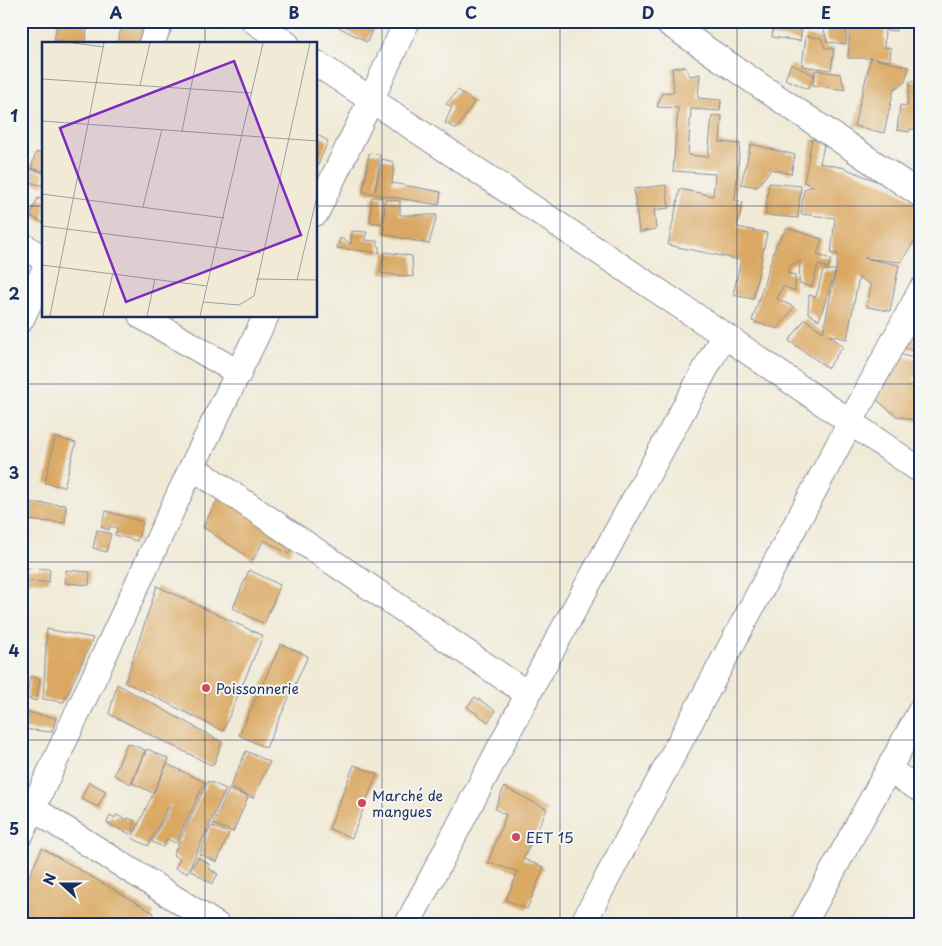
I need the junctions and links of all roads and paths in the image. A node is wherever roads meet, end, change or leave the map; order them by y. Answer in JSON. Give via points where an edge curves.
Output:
{"nodes":[{"id":1,"x":162,"y":21,"type":"edge"},
{"id":2,"x":254,"y":21,"type":"edge"},
{"id":3,"x":407,"y":21,"type":"edge"},
{"id":4,"x":665,"y":21,"type":"edge"},
{"id":5,"x":152,"y":42,"type":"edge"},
{"id":6,"x":284,"y":42,"type":"edge"},
{"id":7,"x":318,"y":64,"type":"edge"},
{"id":8,"x":371,"y":100,"type":"junction"},
{"id":9,"x":921,"y":195,"type":"edge"},
{"id":10,"x":318,"y":209,"type":"edge"},
{"id":11,"x":21,"y":244,"type":"edge"},
{"id":12,"x":42,"y":258,"type":"edge"},
{"id":13,"x":42,"y":275,"type":"edge"},
{"id":14,"x":921,"y":290,"type":"edge"},
{"id":15,"x":145,"y":318,"type":"edge"},
{"id":16,"x":265,"y":318,"type":"edge"},
{"id":17,"x":21,"y":320,"type":"edge"},
{"id":18,"x":724,"y":335,"type":"junction"},
{"id":19,"x":238,"y":372,"type":"junction"},
{"id":20,"x":850,"y":422,"type":"junction"},
{"id":21,"x":192,"y":467,"type":"junction"},
{"id":22,"x":921,"y":471,"type":"edge"},
{"id":23,"x":528,"y":694,"type":"junction"},
{"id":24,"x":921,"y":710,"type":"edge"},
{"id":25,"x":888,"y":770,"type":"junction"},
{"id":26,"x":921,"y":790,"type":"edge"},
{"id":27,"x":27,"y":805,"type":"edge"},
{"id":28,"x":21,"y":834,"type":"edge"},
{"id":29,"x":217,"y":925,"type":"edge"},
{"id":30,"x":407,"y":925,"type":"edge"},
{"id":31,"x":582,"y":925,"type":"edge"},
{"id":32,"x":803,"y":925,"type":"edge"}],
"edges":[{"from":1,"to":5,"type":"street"},
{"from":2,"to":6,"type":"street"},
{"from":3,"to":8,"type":"street"},
{"from":4,"to":9,"type":"street"},
{"from":7,"to":8,"type":"street"},
{"from":8,"to":10,"type":"street"},
{"from":8,"to":18,"type":"street"},
{"from":11,"to":12,"type":"street"},
{"from":13,"to":17,"type":"street"},
{"from":14,"to":20,"type":"street"},
{"from":15,"to":19,"type":"street"},
{"from":16,"to":19,"type":"street"},
{"from":18,"to":20,"type":"street"},
{"from":18,"to":23,"type":"street"},
{"from":19,"to":21,"type":"street"},
{"from":20,"to":22,"type":"street"},
{"from":20,"to":31,"type":"street"},
{"from":21,"to":23,"type":"street"},
{"from":21,"to":27,"type":"street"},
{"from":23,"to":30,"type":"street"},
{"from":24,"to":25,"type":"street"},
{"from":25,"to":26,"type":"street"},
{"from":25,"to":32,"type":"street"},
{"from":27,"to":28,"type":"street"},
{"from":27,"to":29,"type":"street"}]}
